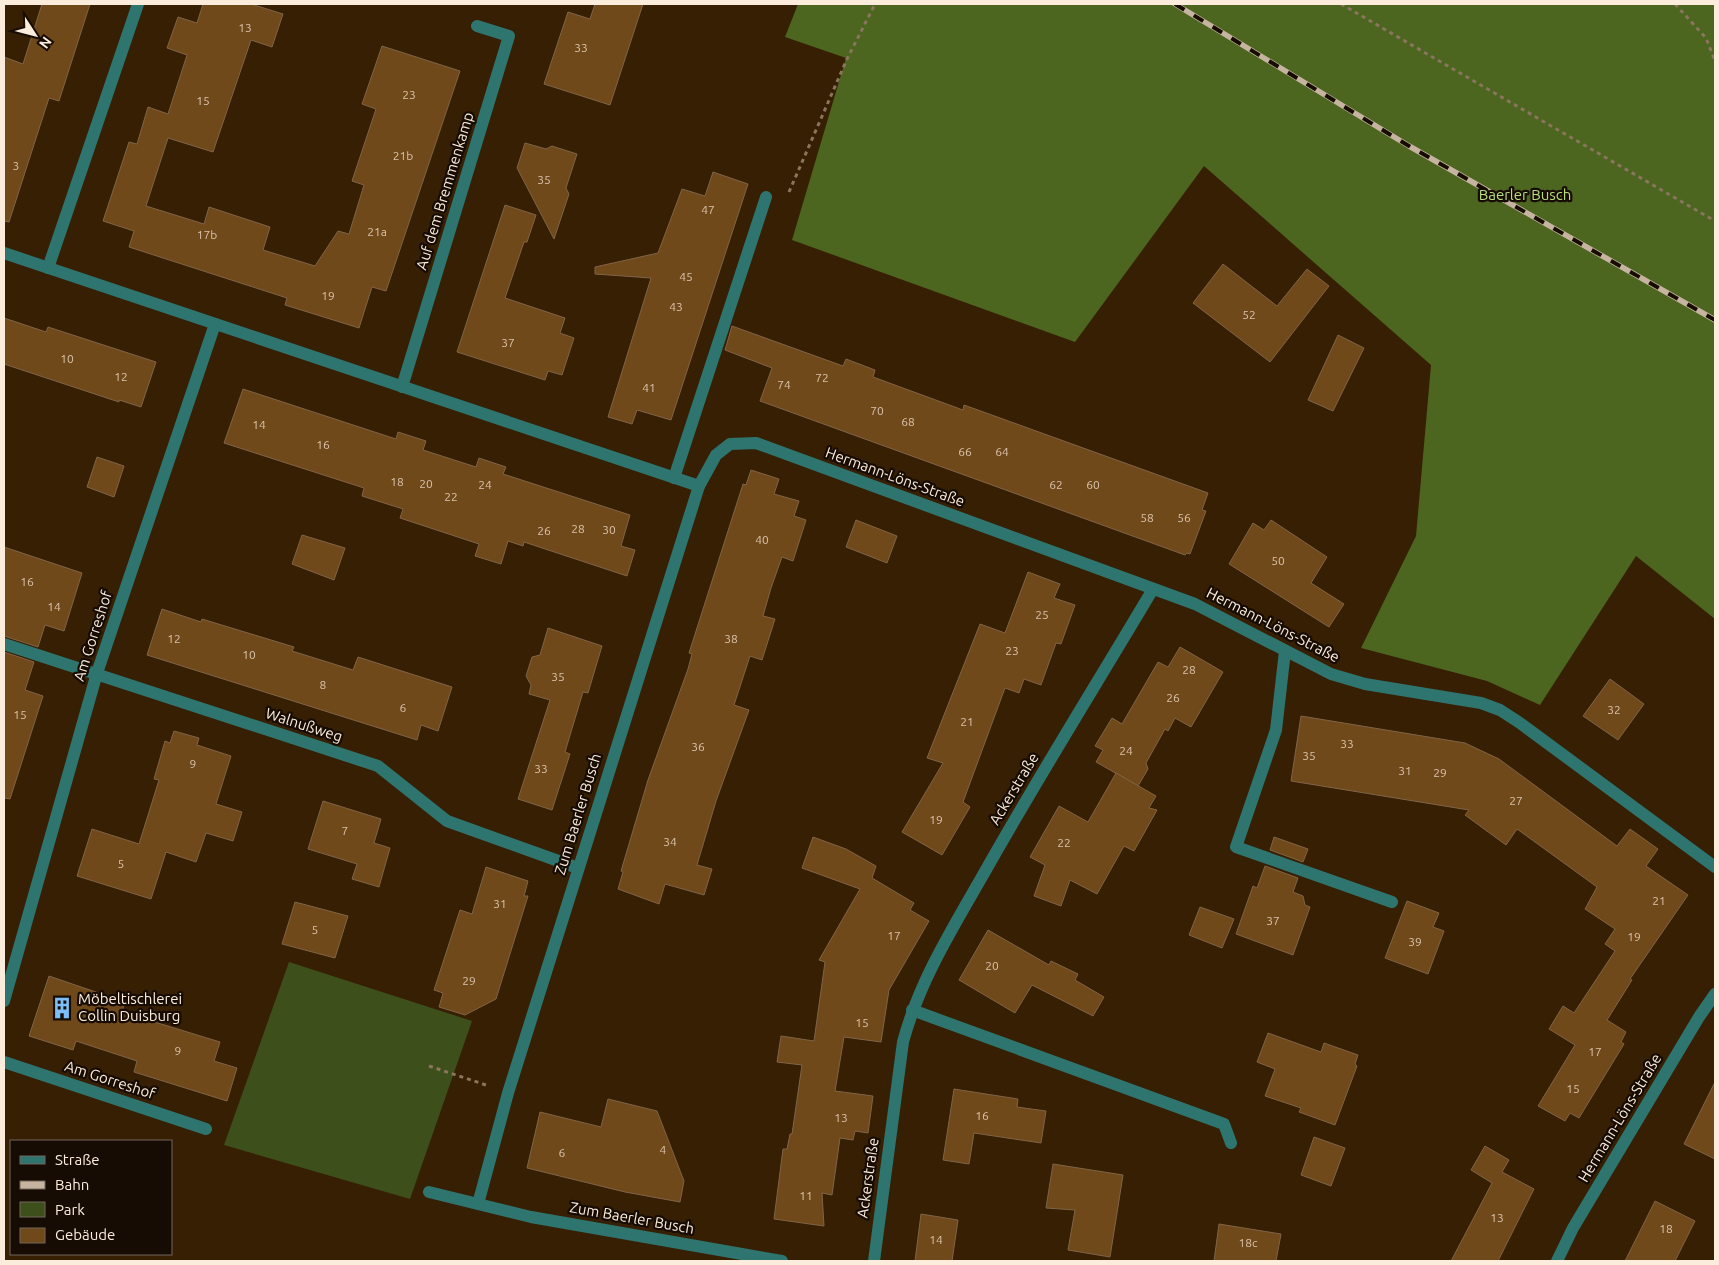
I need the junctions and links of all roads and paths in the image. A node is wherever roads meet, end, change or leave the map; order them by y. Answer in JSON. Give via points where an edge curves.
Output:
{"nodes":[{"id":1,"x":138,"y":4,"type":"edge"},
{"id":2,"x":875,"y":4,"type":"edge"},
{"id":3,"x":1341,"y":4,"type":"edge"},
{"id":4,"x":1675,"y":4,"type":"edge"},
{"id":5,"x":477,"y":26,"type":"dead end"},
{"id":6,"x":1715,"y":61,"type":"edge"},
{"id":7,"x":766,"y":197,"type":"dead end"},
{"id":8,"x":786,"y":201,"type":"dead end"},
{"id":9,"x":1715,"y":221,"type":"edge"},
{"id":10,"x":4,"y":253,"type":"edge"},
{"id":11,"x":48,"y":268,"type":"junction"},
{"id":12,"x":215,"y":324,"type":"junction"},
{"id":13,"x":402,"y":387,"type":"junction"},
{"id":14,"x":730,"y":444,"type":"joint"},
{"id":15,"x":674,"y":478,"type":"junction"},
{"id":16,"x":699,"y":486,"type":"junction"},
{"id":17,"x":1153,"y":590,"type":"junction"},
{"id":18,"x":4,"y":644,"type":"edge"},
{"id":19,"x":1285,"y":651,"type":"junction"},
{"id":20,"x":97,"y":672,"type":"junction"},
{"id":21,"x":1715,"y":867,"type":"edge"},
{"id":22,"x":578,"y":868,"type":"junction"},
{"id":23,"x":1392,"y":902,"type":"dead end"},
{"id":24,"x":9,"y":960,"type":"edge"},
{"id":25,"x":1715,"y":994,"type":"edge"},
{"id":26,"x":4,"y":1001,"type":"edge"},
{"id":27,"x":912,"y":1010,"type":"junction"},
{"id":28,"x":4,"y":1062,"type":"edge"},
{"id":29,"x":429,"y":1066,"type":"dead end"},
{"id":30,"x":508,"y":1093,"type":"junction"},
{"id":31,"x":206,"y":1129,"type":"dead end"},
{"id":32,"x":1232,"y":1143,"type":"dead end"},
{"id":33,"x":429,"y":1192,"type":"dead end"},
{"id":34,"x":478,"y":1204,"type":"junction"},
{"id":35,"x":782,"y":1261,"type":"edge"},
{"id":36,"x":874,"y":1261,"type":"edge"},
{"id":37,"x":1557,"y":1261,"type":"edge"}],
"edges":[{"from":1,"to":11,"type":"street"},
{"from":2,"to":8,"type":"path","via":[[847,59]]},
{"from":3,"to":9,"type":"path"},
{"from":4,"to":6,"type":"path","via":[[1706,38]]},
{"from":5,"to":13,"type":"street","name":"Auf dem Bremmenkamp","via":[[509,36]]},
{"from":7,"to":15,"type":"street"},
{"from":10,"to":11,"type":"street"},
{"from":11,"to":12,"type":"street"},
{"from":12,"to":13,"type":"street"},
{"from":12,"to":20,"type":"street","name":"Am Gorreshof"},
{"from":13,"to":15,"type":"street"},
{"from":14,"to":16,"type":"street","name":"Zum Baerler Busch","via":[[716,456]]},
{"from":14,"to":17,"type":"street","name":"Hermann-Löns-Straße","via":[[756,443]]},
{"from":15,"to":16,"type":"street"},
{"from":16,"to":22,"type":"street","name":"Zum Baerler Busch"},
{"from":17,"to":19,"type":"street","name":"Hermann-Löns-Straße","via":[[1234,622]]},
{"from":17,"to":27,"type":"street","name":"Ackerstraße","via":[[1003,839],[932,967]]},
{"from":18,"to":20,"type":"street","name":"Walnußweg"},
{"from":19,"to":21,"type":"street","name":"Hermann-Löns-Straße","via":[[1330,674],[1365,684],[1481,703],[1500,710]]},
{"from":19,"to":23,"type":"street","via":[[1276,730],[1236,847]]},
{"from":20,"to":22,"type":"street","name":"Walnußweg","via":[[378,766],[447,822]]},
{"from":20,"to":24,"type":"street","name":"Am Gorreshof"},
{"from":22,"to":30,"type":"street","name":"Zum Baerler Busch"},
{"from":24,"to":26,"type":"street","name":"Am Gorreshof"},
{"from":25,"to":37,"type":"street","name":"Hermann-Löns-Straße","via":[[1573,1228]]},
{"from":27,"to":32,"type":"street","via":[[1224,1124]]},
{"from":27,"to":36,"type":"street","name":"Ackerstraße","via":[[903,1042]]},
{"from":28,"to":31,"type":"street","name":"Am Gorreshof"},
{"from":29,"to":30,"type":"path"},
{"from":30,"to":34,"type":"street","name":"Zum Baerler Busch"},
{"from":33,"to":34,"type":"street","name":"Zum Baerler Busch"},
{"from":34,"to":35,"type":"street","name":"Zum Baerler Busch","via":[[531,1217]]}]}
